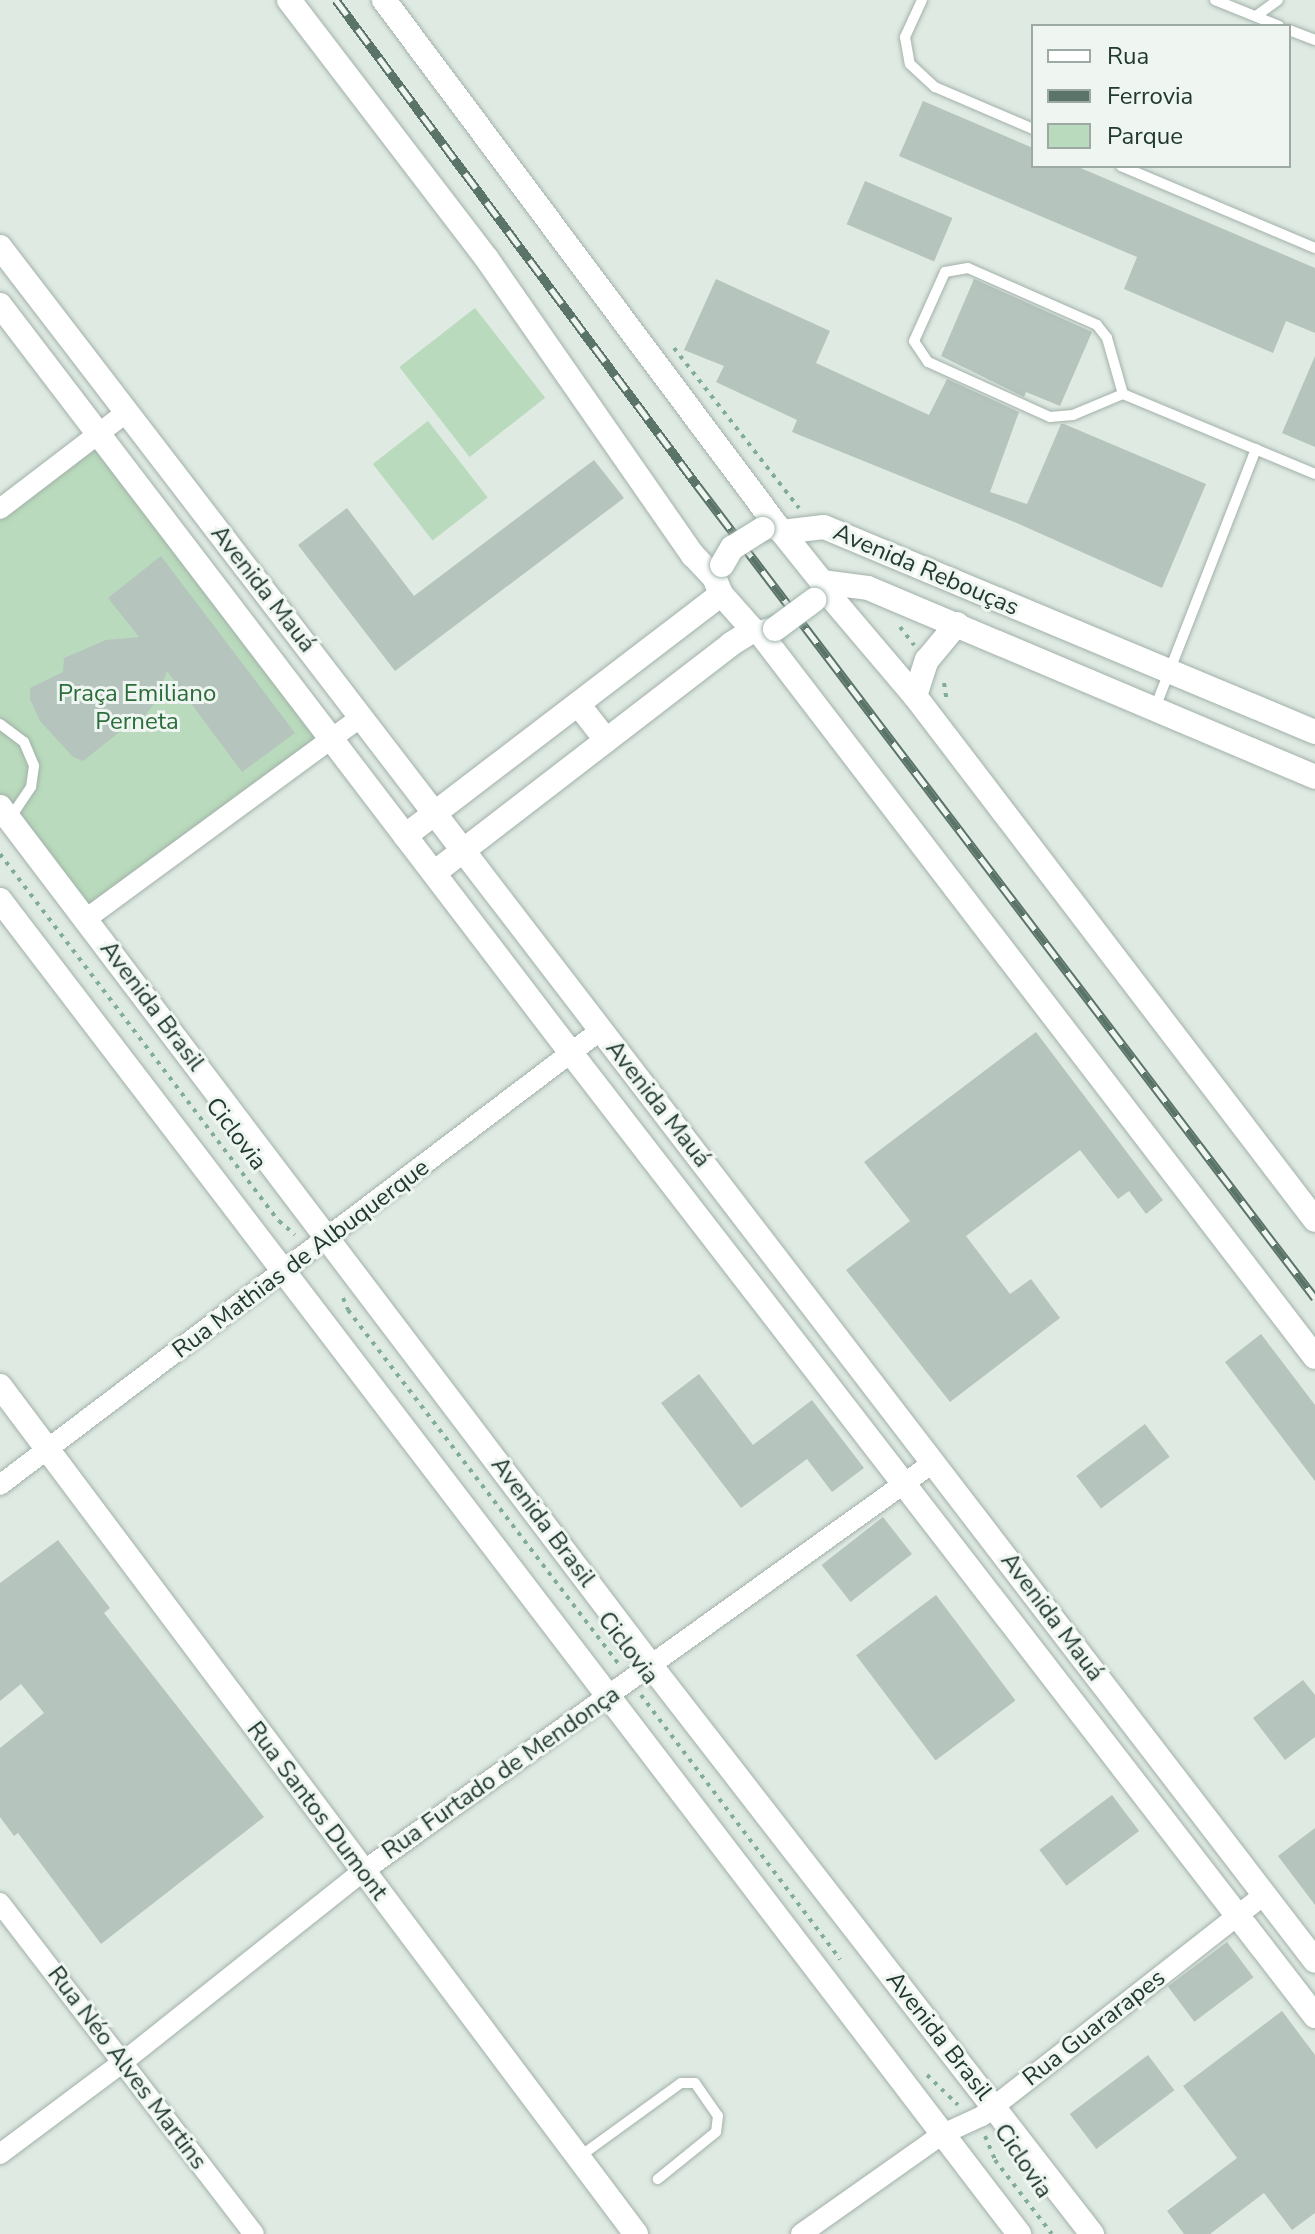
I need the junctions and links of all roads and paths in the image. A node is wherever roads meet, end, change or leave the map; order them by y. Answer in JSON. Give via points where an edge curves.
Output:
{"nodes":[{"id":1,"x":289,"y":0,"type":"edge"},
{"id":2,"x":384,"y":0,"type":"edge"},
{"id":3,"x":922,"y":0,"type":"edge"},
{"id":4,"x":1215,"y":0,"type":"edge"},
{"id":5,"x":1278,"y":0,"type":"edge"},
{"id":6,"x":1256,"y":16,"type":"junction"},
{"id":7,"x":1274,"y":24,"type":"edge"},
{"id":8,"x":1291,"y":31,"type":"edge"},
{"id":9,"x":1315,"y":40,"type":"edge"},
{"id":10,"x":1031,"y":128,"type":"edge"},
{"id":11,"x":1126,"y":168,"type":"edge"},
{"id":12,"x":0,"y":247,"type":"edge"},
{"id":13,"x":1315,"y":248,"type":"edge"},
{"id":14,"x":0,"y":305,"type":"edge"},
{"id":15,"x":1123,"y":394,"type":"junction"},
{"id":16,"x":127,"y":412,"type":"junction"},
{"id":17,"x":100,"y":432,"type":"junction"},
{"id":18,"x":1256,"y":449,"type":"junction"},
{"id":19,"x":1315,"y":474,"type":"edge"},
{"id":20,"x":0,"y":509,"type":"edge"},
{"id":21,"x":774,"y":529,"type":"junction"},
{"id":22,"x":719,"y":580,"type":"junction"},
{"id":23,"x":820,"y":591,"type":"junction"},
{"id":24,"x":957,"y":624,"type":"junction"},
{"id":25,"x":763,"y":631,"type":"junction"},
{"id":26,"x":1171,"y":672,"type":"junction"},
{"id":27,"x":915,"y":696,"type":"junction"},
{"id":28,"x":578,"y":704,"type":"junction"},
{"id":29,"x":1155,"y":708,"type":"junction"},
{"id":30,"x":361,"y":717,"type":"junction"},
{"id":31,"x":0,"y":724,"type":"edge"},
{"id":32,"x":1315,"y":732,"type":"edge"},
{"id":33,"x":332,"y":738,"type":"junction"},
{"id":34,"x":606,"y":740,"type":"junction"},
{"id":35,"x":1315,"y":777,"type":"edge"},
{"id":36,"x":5,"y":813,"type":"edge"},
{"id":37,"x":435,"y":813,"type":"junction"},
{"id":38,"x":405,"y":836,"type":"junction"},
{"id":39,"x":463,"y":850,"type":"junction"},
{"id":40,"x":0,"y":854,"type":"edge"},
{"id":41,"x":434,"y":873,"type":"junction"},
{"id":42,"x":0,"y":900,"type":"edge"},
{"id":43,"x":86,"y":919,"type":"junction"},
{"id":44,"x":601,"y":1030,"type":"junction"},
{"id":45,"x":571,"y":1053,"type":"junction"},
{"id":46,"x":1315,"y":1220,"type":"edge"},
{"id":47,"x":320,"y":1244,"type":"junction"},
{"id":48,"x":285,"y":1270,"type":"junction"},
{"id":49,"x":339,"y":1287,"type":"dead end"},
{"id":50,"x":1315,"y":1357,"type":"edge"},
{"id":51,"x":0,"y":1386,"type":"edge"},
{"id":52,"x":49,"y":1450,"type":"junction"},
{"id":53,"x":934,"y":1462,"type":"junction"},
{"id":54,"x":903,"y":1484,"type":"junction"},
{"id":55,"x":0,"y":1485,"type":"edge"},
{"id":56,"x":652,"y":1667,"type":"junction"},
{"id":57,"x":632,"y":1682,"type":"junction"},
{"id":58,"x":609,"y":1694,"type":"junction"},
{"id":59,"x":362,"y":1872,"type":"junction"},
{"id":60,"x":1264,"y":1895,"type":"junction"},
{"id":61,"x":0,"y":1903,"type":"edge"},
{"id":62,"x":1238,"y":1915,"type":"junction"},
{"id":63,"x":1312,"y":1950,"type":"edge"},
{"id":64,"x":849,"y":1971,"type":"dead end"},
{"id":65,"x":1315,"y":2016,"type":"edge"},
{"id":66,"x":123,"y":2062,"type":"junction"},
{"id":67,"x":926,"y":2073,"type":"dead end"},
{"id":68,"x":994,"y":2107,"type":"junction"},
{"id":69,"x":974,"y":2121,"type":"junction"},
{"id":70,"x":943,"y":2134,"type":"junction"},
{"id":71,"x":0,"y":2154,"type":"edge"},
{"id":72,"x":578,"y":2158,"type":"junction"},
{"id":73,"x":658,"y":2179,"type":"dead end"},
{"id":74,"x":254,"y":2234,"type":"edge"},
{"id":75,"x":636,"y":2234,"type":"edge"},
{"id":76,"x":801,"y":2234,"type":"edge"},
{"id":77,"x":1019,"y":2234,"type":"edge"},
{"id":78,"x":1052,"y":2234,"type":"edge"},
{"id":79,"x":1092,"y":2234,"type":"edge"}],
"edges":[{"from":1,"to":22,"type":"main road","via":[[487,259],[693,555]]},
{"from":2,"to":21,"type":"main road"},
{"from":3,"to":10,"type":"lane","via":[[905,37],[910,64],[935,87]]},
{"from":4,"to":6,"type":"lane"},
{"from":5,"to":6,"type":"lane"},
{"from":6,"to":7,"type":"lane"},
{"from":8,"to":9,"type":"lane"},
{"from":11,"to":13,"type":"lane"},
{"from":12,"to":16,"type":"main road","name":"Avenida Mauá"},
{"from":14,"to":17,"type":"main road","name":"Avenida Mauá"},
{"from":15,"to":15,"type":"lane","via":[[1073,415],[1050,417],[928,362],[914,341],[945,272],[968,268],[1097,325],[1107,338]]},
{"from":15,"to":18,"type":"lane"},
{"from":16,"to":17,"type":"street"},
{"from":16,"to":30,"type":"main road","name":"Avenida Mauá"},
{"from":17,"to":20,"type":"street"},
{"from":17,"to":33,"type":"main road","name":"Avenida Mauá"},
{"from":18,"to":19,"type":"lane"},
{"from":18,"to":26,"type":"lane"},
{"from":21,"to":22,"type":"main road","name":"Avenida Rebouças","bridge":true,"via":[[732,548]]},
{"from":21,"to":23,"type":"main road"},
{"from":21,"to":26,"type":"main road","name":"Avenida Rebouças","via":[[824,527]]},
{"from":22,"to":25,"type":"main road"},
{"from":22,"to":28,"type":"main road","name":"Avenida Rebouças"},
{"from":23,"to":24,"type":"main road","name":"Avenida Rebouças","via":[[868,588]]},
{"from":23,"to":25,"type":"main road","bridge":true},
{"from":23,"to":27,"type":"main road"},
{"from":24,"to":27,"type":"main road","via":[[927,660]]},
{"from":24,"to":29,"type":"main road","name":"Avenida Rebouças"},
{"from":25,"to":34,"type":"main road"},
{"from":25,"to":50,"type":"main road"},
{"from":26,"to":29,"type":"lane"},
{"from":26,"to":32,"type":"main road","name":"Avenida Rebouças"},
{"from":27,"to":46,"type":"main road"},
{"from":28,"to":34,"type":"main road"},
{"from":28,"to":37,"type":"main road","name":"Avenida Rebouças"},
{"from":29,"to":35,"type":"main road","name":"Avenida Rebouças"},
{"from":30,"to":33,"type":"street"},
{"from":30,"to":37,"type":"main road","name":"Avenida Mauá"},
{"from":31,"to":36,"type":"lane","via":[[24,742],[34,766],[31,787]]},
{"from":33,"to":38,"type":"main road","name":"Avenida Mauá"},
{"from":33,"to":43,"type":"street"},
{"from":34,"to":39,"type":"main road"},
{"from":36,"to":43,"type":"main road","name":"Avenida Brasil"},
{"from":37,"to":38,"type":"main road","name":"Avenida Rebouças"},
{"from":37,"to":39,"type":"main road","name":"Avenida Mauá"},
{"from":38,"to":41,"type":"main road","name":"Avenida Mauá"},
{"from":39,"to":41,"type":"main road"},
{"from":39,"to":44,"type":"main road","name":"Avenida Mauá"},
{"from":40,"to":47,"type":"path","name":"Ciclovia","via":[[279,1221]]},
{"from":41,"to":45,"type":"main road","name":"Avenida Mauá"},
{"from":42,"to":48,"type":"main road"},
{"from":43,"to":47,"type":"main road","name":"Avenida Brasil"},
{"from":44,"to":45,"type":"street","name":"Rua Mathias de Albuquerque"},
{"from":44,"to":53,"type":"main road","name":"Avenida Mauá"},
{"from":45,"to":47,"type":"street","name":"Rua Mathias de Albuquerque"},
{"from":45,"to":54,"type":"main road","name":"Avenida Mauá"},
{"from":47,"to":48,"type":"street","name":"Rua Mathias de Albuquerque"},
{"from":47,"to":56,"type":"main road","name":"Avenida Brasil"},
{"from":48,"to":52,"type":"street","name":"Rua Mathias de Albuquerque"},
{"from":48,"to":58,"type":"main road"},
{"from":49,"to":57,"type":"path","name":"Ciclovia","via":[[348,1310]]},
{"from":51,"to":52,"type":"main road","name":"Rua Santos Dumont"},
{"from":52,"to":55,"type":"street","name":"Rua Mathias de Albuquerque"},
{"from":52,"to":59,"type":"main road","name":"Rua Santos Dumont"},
{"from":53,"to":54,"type":"street","name":"Rua Furtado de Mendonça"},
{"from":53,"to":60,"type":"main road","name":"Avenida Mauá"},
{"from":54,"to":56,"type":"street","name":"Rua Furtado de Mendonça"},
{"from":54,"to":62,"type":"main road","name":"Avenida Mauá"},
{"from":56,"to":57,"type":"street","name":"Rua Furtado de Mendonça"},
{"from":56,"to":68,"type":"main road","name":"Avenida Brasil"},
{"from":57,"to":58,"type":"street","name":"Rua Furtado de Mendonça"},
{"from":57,"to":64,"type":"path","name":"Ciclovia"},
{"from":58,"to":59,"type":"street","name":"Rua Furtado de Mendonça"},
{"from":58,"to":70,"type":"main road"},
{"from":59,"to":66,"type":"street","name":"Rua Furtado de Mendonça"},
{"from":59,"to":72,"type":"main road","name":"Rua Santos Dumont"},
{"from":60,"to":62,"type":"street","name":"Rua Guararapes"},
{"from":60,"to":63,"type":"main road","name":"Avenida Mauá"},
{"from":61,"to":66,"type":"street","name":"Rua Néo Alves Martins"},
{"from":62,"to":65,"type":"main road","name":"Avenida Mauá"},
{"from":62,"to":68,"type":"street","name":"Rua Guararapes"},
{"from":66,"to":71,"type":"street","name":"Rua Furtado de Mendonça"},
{"from":66,"to":74,"type":"street","name":"Rua Néo Alves Martins"},
{"from":67,"to":69,"type":"path","name":"Ciclovia"},
{"from":68,"to":69,"type":"street","name":"Rua Guararapes"},
{"from":68,"to":79,"type":"main road","name":"Avenida Brasil"},
{"from":69,"to":70,"type":"street","name":"Rua Guararapes"},
{"from":69,"to":78,"type":"path","name":"Ciclovia","via":[[995,2160]]},
{"from":70,"to":76,"type":"street","name":"Rua Guararapes"},
{"from":70,"to":77,"type":"main road"},
{"from":72,"to":73,"type":"lane","via":[[681,2083],[695,2083],[718,2116],[716,2132]]},
{"from":72,"to":75,"type":"main road","name":"Rua Santos Dumont"}]}
